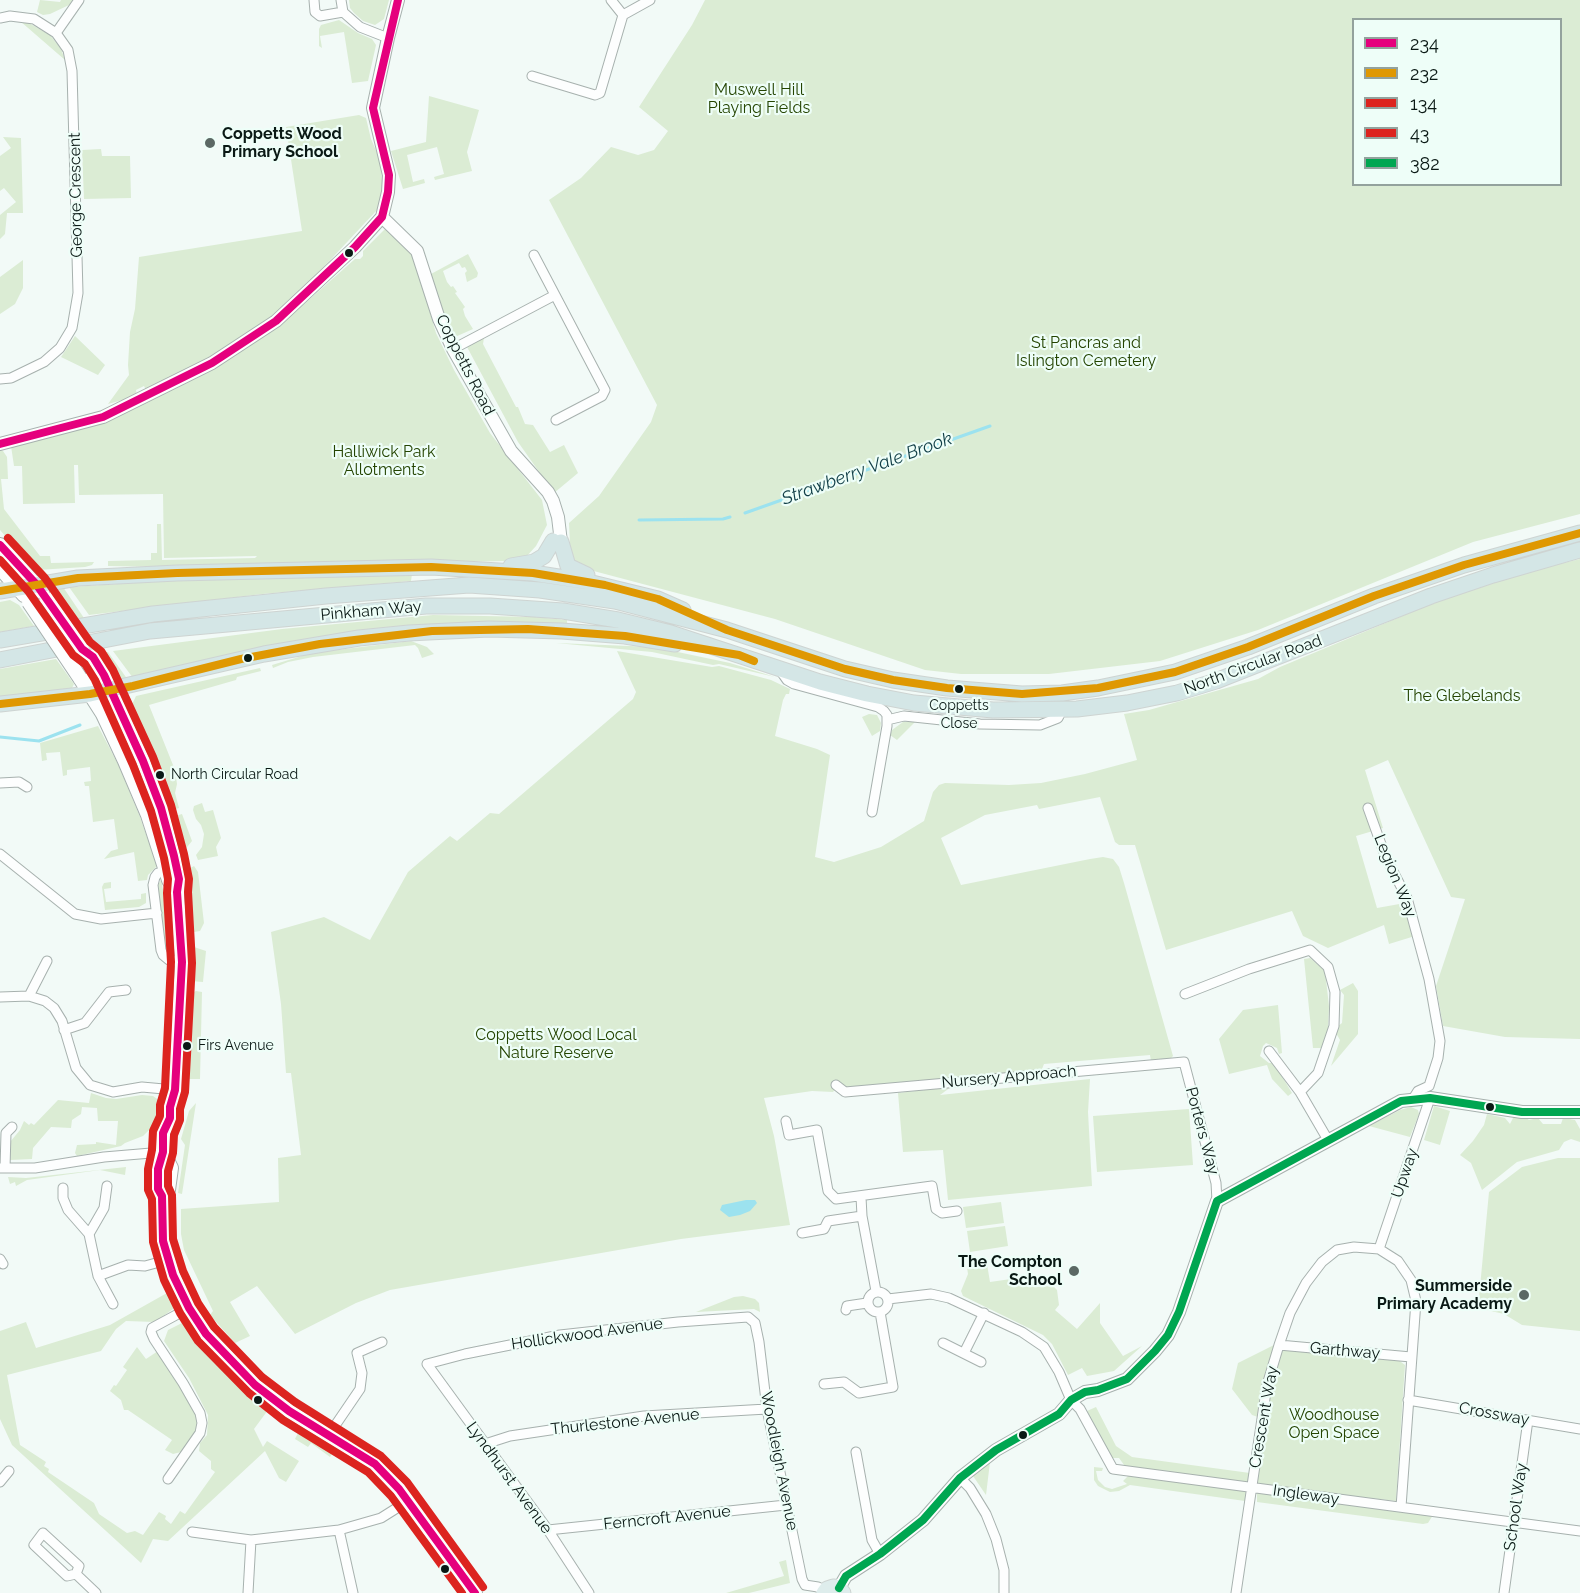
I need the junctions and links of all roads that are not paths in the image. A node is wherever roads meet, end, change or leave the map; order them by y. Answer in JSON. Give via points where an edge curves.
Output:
{"nodes":[{"id":1,"x":79,"y":0,"type":"edge"},
{"id":2,"x":314,"y":0,"type":"edge"},
{"id":3,"x":341,"y":0,"type":"edge"},
{"id":4,"x":398,"y":0,"type":"edge"},
{"id":5,"x":610,"y":0,"type":"edge"},
{"id":6,"x":650,"y":0,"type":"edge"},
{"id":7,"x":342,"y":12,"type":"junction"},
{"id":8,"x":622,"y":15,"type":"junction"},
{"id":9,"x":0,"y":18,"type":"edge"},
{"id":10,"x":56,"y":33,"type":"junction"},
{"id":11,"x":387,"y":38,"type":"junction"},
{"id":12,"x":532,"y":76,"type":"dead end"},
{"id":13,"x":382,"y":217,"type":"junction"},
{"id":14,"x":534,"y":255,"type":"dead end"},
{"id":15,"x":555,"y":295,"type":"junction"},
{"id":16,"x":453,"y":349,"type":"junction"},
{"id":17,"x":0,"y":379,"type":"edge"},
{"id":18,"x":556,"y":420,"type":"dead end"},
{"id":19,"x":0,"y":444,"type":"edge"},
{"id":20,"x":1580,"y":533,"type":"edge"},
{"id":21,"x":557,"y":541,"type":"junction"},
{"id":22,"x":0,"y":545,"type":"edge"},
{"id":23,"x":1580,"y":550,"type":"edge"},
{"id":24,"x":0,"y":568,"type":"edge"},
{"id":25,"x":487,"y":570,"type":"junction"},
{"id":26,"x":36,"y":584,"type":"junction"},
{"id":27,"x":18,"y":587,"type":"junction"},
{"id":28,"x":0,"y":591,"type":"edge"},
{"id":29,"x":629,"y":591,"type":"junction"},
{"id":30,"x":727,"y":630,"type":"junction"},
{"id":31,"x":0,"y":640,"type":"edge"},
{"id":32,"x":82,"y":649,"type":"junction"},
{"id":33,"x":740,"y":655,"type":"junction"},
{"id":34,"x":0,"y":660,"type":"edge"},
{"id":35,"x":780,"y":670,"type":"junction"},
{"id":36,"x":84,"y":678,"type":"junction"},
{"id":37,"x":111,"y":690,"type":"junction"},
{"id":38,"x":90,"y":694,"type":"junction"},
{"id":39,"x":0,"y":704,"type":"edge"},
{"id":40,"x":1062,"y":710,"type":"junction"},
{"id":41,"x":887,"y":720,"type":"junction"},
{"id":42,"x":0,"y":783,"type":"edge"},
{"id":43,"x":27,"y":787,"type":"dead end"},
{"id":44,"x":1368,"y":808,"type":"dead end"},
{"id":45,"x":872,"y":812,"type":"dead end"},
{"id":46,"x":0,"y":854,"type":"edge"},
{"id":47,"x":165,"y":871,"type":"junction"},
{"id":48,"x":177,"y":892,"type":"junction"},
{"id":49,"x":158,"y":913,"type":"junction"},
{"id":50,"x":47,"y":961,"type":"dead end"},
{"id":51,"x":182,"y":962,"type":"junction"},
{"id":52,"x":126,"y":990,"type":"dead end"},
{"id":53,"x":1185,"y":994,"type":"dead end"},
{"id":54,"x":28,"y":996,"type":"junction"},
{"id":55,"x":0,"y":997,"type":"edge"},
{"id":56,"x":64,"y":1030,"type":"junction"},
{"id":57,"x":1269,"y":1051,"type":"dead end"},
{"id":58,"x":1184,"y":1062,"type":"joint"},
{"id":59,"x":836,"y":1085,"type":"dead end"},
{"id":60,"x":175,"y":1090,"type":"junction"},
{"id":61,"x":1300,"y":1092,"type":"junction"},
{"id":62,"x":1430,"y":1098,"type":"junction"},
{"id":63,"x":1413,"y":1099,"type":"junction"},
{"id":64,"x":1580,"y":1112,"type":"edge"},
{"id":65,"x":786,"y":1122,"type":"dead end"},
{"id":66,"x":12,"y":1126,"type":"dead end"},
{"id":67,"x":1328,"y":1140,"type":"junction"},
{"id":68,"x":163,"y":1152,"type":"junction"},
{"id":69,"x":3,"y":1168,"type":"edge"},
{"id":70,"x":106,"y":1186,"type":"dead end"},
{"id":71,"x":63,"y":1188,"type":"dead end"},
{"id":72,"x":861,"y":1197,"type":"junction"},
{"id":73,"x":1217,"y":1201,"type":"junction"},
{"id":74,"x":957,"y":1211,"type":"dead end"},
{"id":75,"x":862,"y":1216,"type":"junction"},
{"id":76,"x":802,"y":1233,"type":"dead end"},
{"id":77,"x":89,"y":1234,"type":"junction"},
{"id":78,"x":1379,"y":1249,"type":"junction"},
{"id":79,"x":167,"y":1260,"type":"junction"},
{"id":80,"x":98,"y":1276,"type":"junction"},
{"id":81,"x":876,"y":1291,"type":"junction"},
{"id":82,"x":888,"y":1299,"type":"junction"},
{"id":83,"x":867,"y":1303,"type":"junction"},
{"id":84,"x":113,"y":1304,"type":"dead end"},
{"id":85,"x":189,"y":1308,"type":"junction"},
{"id":86,"x":846,"y":1310,"type":"dead end"},
{"id":87,"x":880,"y":1312,"type":"junction"},
{"id":88,"x":984,"y":1313,"type":"junction"},
{"id":89,"x":748,"y":1317,"type":"joint"},
{"id":90,"x":382,"y":1342,"type":"dead end"},
{"id":91,"x":943,"y":1343,"type":"dead end"},
{"id":92,"x":1279,"y":1345,"type":"junction"},
{"id":93,"x":964,"y":1353,"type":"junction"},
{"id":94,"x":1411,"y":1357,"type":"junction"},
{"id":95,"x":981,"y":1362,"type":"dead end"},
{"id":96,"x":427,"y":1364,"type":"joint"},
{"id":97,"x":824,"y":1384,"type":"dead end"},
{"id":98,"x":1071,"y":1400,"type":"junction"},
{"id":99,"x":1408,"y":1400,"type":"junction"},
{"id":100,"x":767,"y":1409,"type":"junction"},
{"id":101,"x":1528,"y":1420,"type":"junction"},
{"id":102,"x":1580,"y":1429,"type":"edge"},
{"id":103,"x":328,"y":1436,"type":"junction"},
{"id":104,"x":485,"y":1444,"type":"junction"},
{"id":105,"x":856,"y":1452,"type":"dead end"},
{"id":106,"x":9,"y":1470,"type":"dead end"},
{"id":107,"x":960,"y":1478,"type":"junction"},
{"id":108,"x":168,"y":1479,"type":"dead end"},
{"id":109,"x":0,"y":1482,"type":"edge"},
{"id":110,"x":1252,"y":1487,"type":"junction"},
{"id":111,"x":408,"y":1501,"type":"junction"},
{"id":112,"x":786,"y":1505,"type":"junction"},
{"id":113,"x":1401,"y":1507,"type":"junction"},
{"id":114,"x":1515,"y":1523,"type":"junction"},
{"id":115,"x":339,"y":1530,"type":"junction"},
{"id":116,"x":548,"y":1530,"type":"junction"},
{"id":117,"x":1580,"y":1531,"type":"edge"},
{"id":118,"x":192,"y":1532,"type":"dead end"},
{"id":119,"x":251,"y":1540,"type":"junction"},
{"id":120,"x":880,"y":1554,"type":"junction"},
{"id":121,"x":76,"y":1574,"type":"junction"},
{"id":122,"x":833,"y":1591,"type":"edge"},
{"id":123,"x":96,"y":1593,"type":"edge"},
{"id":124,"x":248,"y":1593,"type":"edge"},
{"id":125,"x":353,"y":1593,"type":"edge"},
{"id":126,"x":475,"y":1593,"type":"edge"},
{"id":127,"x":589,"y":1593,"type":"edge"},
{"id":128,"x":1004,"y":1593,"type":"edge"},
{"id":129,"x":1236,"y":1593,"type":"edge"},
{"id":130,"x":1504,"y":1593,"type":"edge"}],
"edges":[{"from":1,"to":10,"type":"street"},
{"from":2,"to":7,"type":"street","via":[[315,12],[320,16]]},
{"from":3,"to":7,"type":"street"},
{"from":4,"to":11,"type":"street"},
{"from":5,"to":8,"type":"street"},
{"from":6,"to":8,"type":"street"},
{"from":7,"to":11,"type":"street","via":[[360,27]]},
{"from":8,"to":12,"type":"street","via":[[600,93],[595,95]]},
{"from":9,"to":10,"type":"street","via":[[34,19]]},
{"from":10,"to":17,"type":"street","name":"George Crescent","via":[[68,50],[72,71],[78,293],[72,328],[60,348],[44,363]]},
{"from":11,"to":13,"type":"street","via":[[373,108],[388,175]]},
{"from":13,"to":16,"type":"street","name":"Coppetts Road","via":[[417,251],[439,320]]},
{"from":13,"to":19,"type":"street","via":[[276,321],[212,363],[103,417]]},
{"from":14,"to":15,"type":"street"},
{"from":15,"to":16,"type":"street"},
{"from":15,"to":18,"type":"street","via":[[605,390],[602,396]]},
{"from":16,"to":21,"type":"street","name":"Coppetts Road","via":[[507,445],[548,492],[558,517]]},
{"from":20,"to":30,"type":"highway","name":"North Circular Road","via":[[1464,564],[1175,672],[1062,693],[1022,694],[893,680],[845,669]]},
{"from":21,"to":25,"type":"highway","via":[[534,562]]},
{"from":21,"to":29,"type":"highway","via":[[571,568]]},
{"from":22,"to":26,"type":"main road"},
{"from":23,"to":40,"type":"highway","name":"North Circular Road","via":[[1431,596],[1216,681],[1127,703]]},
{"from":24,"to":27,"type":"main road"},
{"from":25,"to":26,"type":"highway","via":[[431,567],[177,573]]},
{"from":25,"to":29,"type":"highway","via":[[563,577]]},
{"from":26,"to":27,"type":"highway"},
{"from":26,"to":32,"type":"main road","bridge":true},
{"from":27,"to":28,"type":"highway"},
{"from":27,"to":36,"type":"main road","bridge":true},
{"from":29,"to":30,"type":"highway","via":[[658,599]]},
{"from":30,"to":31,"type":"highway","name":"Pinkham Way","via":[[594,597],[469,585],[153,614]]},
{"from":32,"to":36,"type":"main road","via":[[88,668]]},
{"from":32,"to":37,"type":"main road","via":[[93,657]]},
{"from":33,"to":34,"type":"highway","name":"Pinkham Way","via":[[662,631],[588,615],[526,608],[426,606],[150,632]]},
{"from":33,"to":35,"type":"highway","name":"North Circular Road"},
{"from":33,"to":37,"type":"highway","via":[[649,639],[479,629],[359,638],[256,656]]},
{"from":35,"to":40,"type":"highway","name":"North Circular Road","via":[[914,703],[993,710]]},
{"from":35,"to":41,"type":"street","via":[[794,684],[878,707]]},
{"from":36,"to":38,"type":"main road"},
{"from":37,"to":38,"type":"highway"},
{"from":37,"to":48,"type":"main road","via":[[161,808],[179,879]]},
{"from":38,"to":39,"type":"highway"},
{"from":38,"to":47,"type":"main road","via":[[148,815]]},
{"from":40,"to":41,"type":"street","via":[[1058,718],[1040,725],[904,716]]},
{"from":41,"to":45,"type":"street"},
{"from":42,"to":43,"type":"street","via":[[19,782]]},
{"from":44,"to":63,"type":"street","name":"Legion Way","via":[[1386,858],[1407,898],[1429,979],[1440,1041],[1429,1086],[1418,1091]]},
{"from":46,"to":49,"type":"street","via":[[75,914],[101,919]]},
{"from":47,"to":48,"type":"main road"},
{"from":47,"to":49,"type":"street","via":[[155,877],[153,885]]},
{"from":48,"to":51,"type":"main road"},
{"from":49,"to":51,"type":"street","via":[[163,955]]},
{"from":50,"to":54,"type":"street"},
{"from":51,"to":60,"type":"main road"},
{"from":52,"to":56,"type":"street","via":[[109,992],[85,1023]]},
{"from":53,"to":61,"type":"street","via":[[1310,950],[1328,967],[1335,992],[1334,1026],[1318,1073]]},
{"from":54,"to":55,"type":"street"},
{"from":54,"to":56,"type":"street","via":[[54,1008]]},
{"from":56,"to":60,"type":"street","via":[[76,1068],[90,1085],[113,1092],[142,1086]]},
{"from":57,"to":61,"type":"street"},
{"from":58,"to":59,"type":"street","name":"Nursery Approach","via":[[845,1092]]},
{"from":58,"to":73,"type":"street","name":"Porters Way","via":[[1216,1183]]},
{"from":60,"to":68,"type":"main road"},
{"from":61,"to":67,"type":"street"},
{"from":62,"to":63,"type":"street"},
{"from":62,"to":64,"type":"street","via":[[1522,1112]]},
{"from":62,"to":78,"type":"street","name":"Upway"},
{"from":63,"to":67,"type":"street","via":[[1401,1101]]},
{"from":65,"to":72,"type":"street","via":[[789,1135],[817,1130],[831,1195],[836,1199]]},
{"from":66,"to":69,"type":"street","via":[[6,1133]]},
{"from":67,"to":73,"type":"street"},
{"from":68,"to":69,"type":"street","via":[[34,1168]]},
{"from":68,"to":79,"type":"main road","via":[[158,1189],[162,1196]]},
{"from":70,"to":77,"type":"street","via":[[104,1208]]},
{"from":71,"to":77,"type":"street","via":[[68,1210]]},
{"from":72,"to":74,"type":"street","via":[[933,1186],[936,1209],[942,1213]]},
{"from":72,"to":75,"type":"street"},
{"from":73,"to":98,"type":"street","via":[[1168,1335],[1127,1379]]},
{"from":75,"to":76,"type":"street","via":[[828,1221],[824,1229]]},
{"from":75,"to":81,"type":"street"},
{"from":77,"to":80,"type":"street"},
{"from":78,"to":92,"type":"street","name":"Crescent Way","via":[[1337,1250],[1322,1262],[1290,1313]]},
{"from":78,"to":94,"type":"street","via":[[1398,1261],[1411,1280],[1416,1301]]},
{"from":79,"to":80,"type":"street","via":[[145,1266],[128,1265]]},
{"from":79,"to":85,"type":"main road"},
{"from":80,"to":84,"type":"street"},
{"from":81,"to":82,"type":"street"},
{"from":81,"to":83,"type":"street","via":[[869,1295]]},
{"from":82,"to":87,"type":"street","via":[[887,1307]]},
{"from":82,"to":88,"type":"street","via":[[931,1294]]},
{"from":83,"to":86,"type":"street","via":[[847,1306]]},
{"from":83,"to":87,"type":"street","via":[[873,1311]]},
{"from":85,"to":103,"type":"main road","via":[[208,1336],[255,1384]]},
{"from":85,"to":108,"type":"street","via":[[152,1332],[200,1413],[202,1423],[200,1433]]},
{"from":87,"to":97,"type":"street","via":[[893,1387],[859,1392],[844,1382]]},
{"from":88,"to":93,"type":"street"},
{"from":88,"to":98,"type":"street","via":[[1044,1347]]},
{"from":89,"to":96,"type":"street","name":"Hollickwood Avenue","via":[[560,1335]]},
{"from":89,"to":100,"type":"street","name":"Woodleigh Avenue","via":[[755,1323],[759,1342]]},
{"from":90,"to":103,"type":"street","via":[[357,1353],[363,1373],[360,1389]]},
{"from":91,"to":93,"type":"street"},
{"from":92,"to":94,"type":"street","name":"Garthway"},
{"from":92,"to":110,"type":"street","name":"Crescent Way","via":[[1267,1385]]},
{"from":93,"to":95,"type":"street"},
{"from":94,"to":99,"type":"street"},
{"from":96,"to":104,"type":"street","name":"Lyndhurst Avenue"},
{"from":98,"to":107,"type":"street","via":[[1059,1414],[996,1450]]},
{"from":98,"to":110,"type":"street","name":"Ingleway","via":[[1080,1409],[1113,1469]]},
{"from":99,"to":101,"type":"street","name":"Crossway"},
{"from":99,"to":113,"type":"street"},
{"from":100,"to":104,"type":"street","name":"Thurlestone Avenue","via":[[623,1419],[510,1436]]},
{"from":100,"to":112,"type":"street","name":"Woodleigh Avenue"},
{"from":101,"to":102,"type":"street","name":"Crossway"},
{"from":101,"to":114,"type":"street","name":"School Way"},
{"from":103,"to":111,"type":"main road","via":[[375,1464]]},
{"from":104,"to":116,"type":"street","name":"Lyndhurst Avenue"},
{"from":105,"to":120,"type":"street","via":[[872,1540]]},
{"from":106,"to":109,"type":"street"},
{"from":107,"to":120,"type":"street","via":[[923,1520]]},
{"from":107,"to":128,"type":"street","via":[[986,1514],[996,1539],[1004,1570]]},
{"from":110,"to":113,"type":"street","name":"Ingleway"},
{"from":110,"to":129,"type":"street","name":"Crescent Way"},
{"from":111,"to":115,"type":"street","via":[[381,1518]]},
{"from":111,"to":126,"type":"main road"},
{"from":112,"to":116,"type":"street","name":"Ferncroft Avenue"},
{"from":112,"to":122,"type":"street","name":"Woodleigh Avenue","via":[[805,1585]]},
{"from":113,"to":114,"type":"street","name":"Ingleway"},
{"from":114,"to":117,"type":"street","name":"Ingleway"},
{"from":114,"to":130,"type":"street","name":"School Way"},
{"from":115,"to":119,"type":"street"},
{"from":115,"to":125,"type":"street"},
{"from":116,"to":127,"type":"street","name":"Lyndhurst Avenue"},
{"from":118,"to":119,"type":"street"},
{"from":119,"to":124,"type":"street"},
{"from":120,"to":122,"type":"street","via":[[846,1576]]},
{"from":121,"to":121,"type":"street","via":[[79,1566],[43,1533],[34,1545],[67,1576]]},
{"from":121,"to":123,"type":"street"}]}
